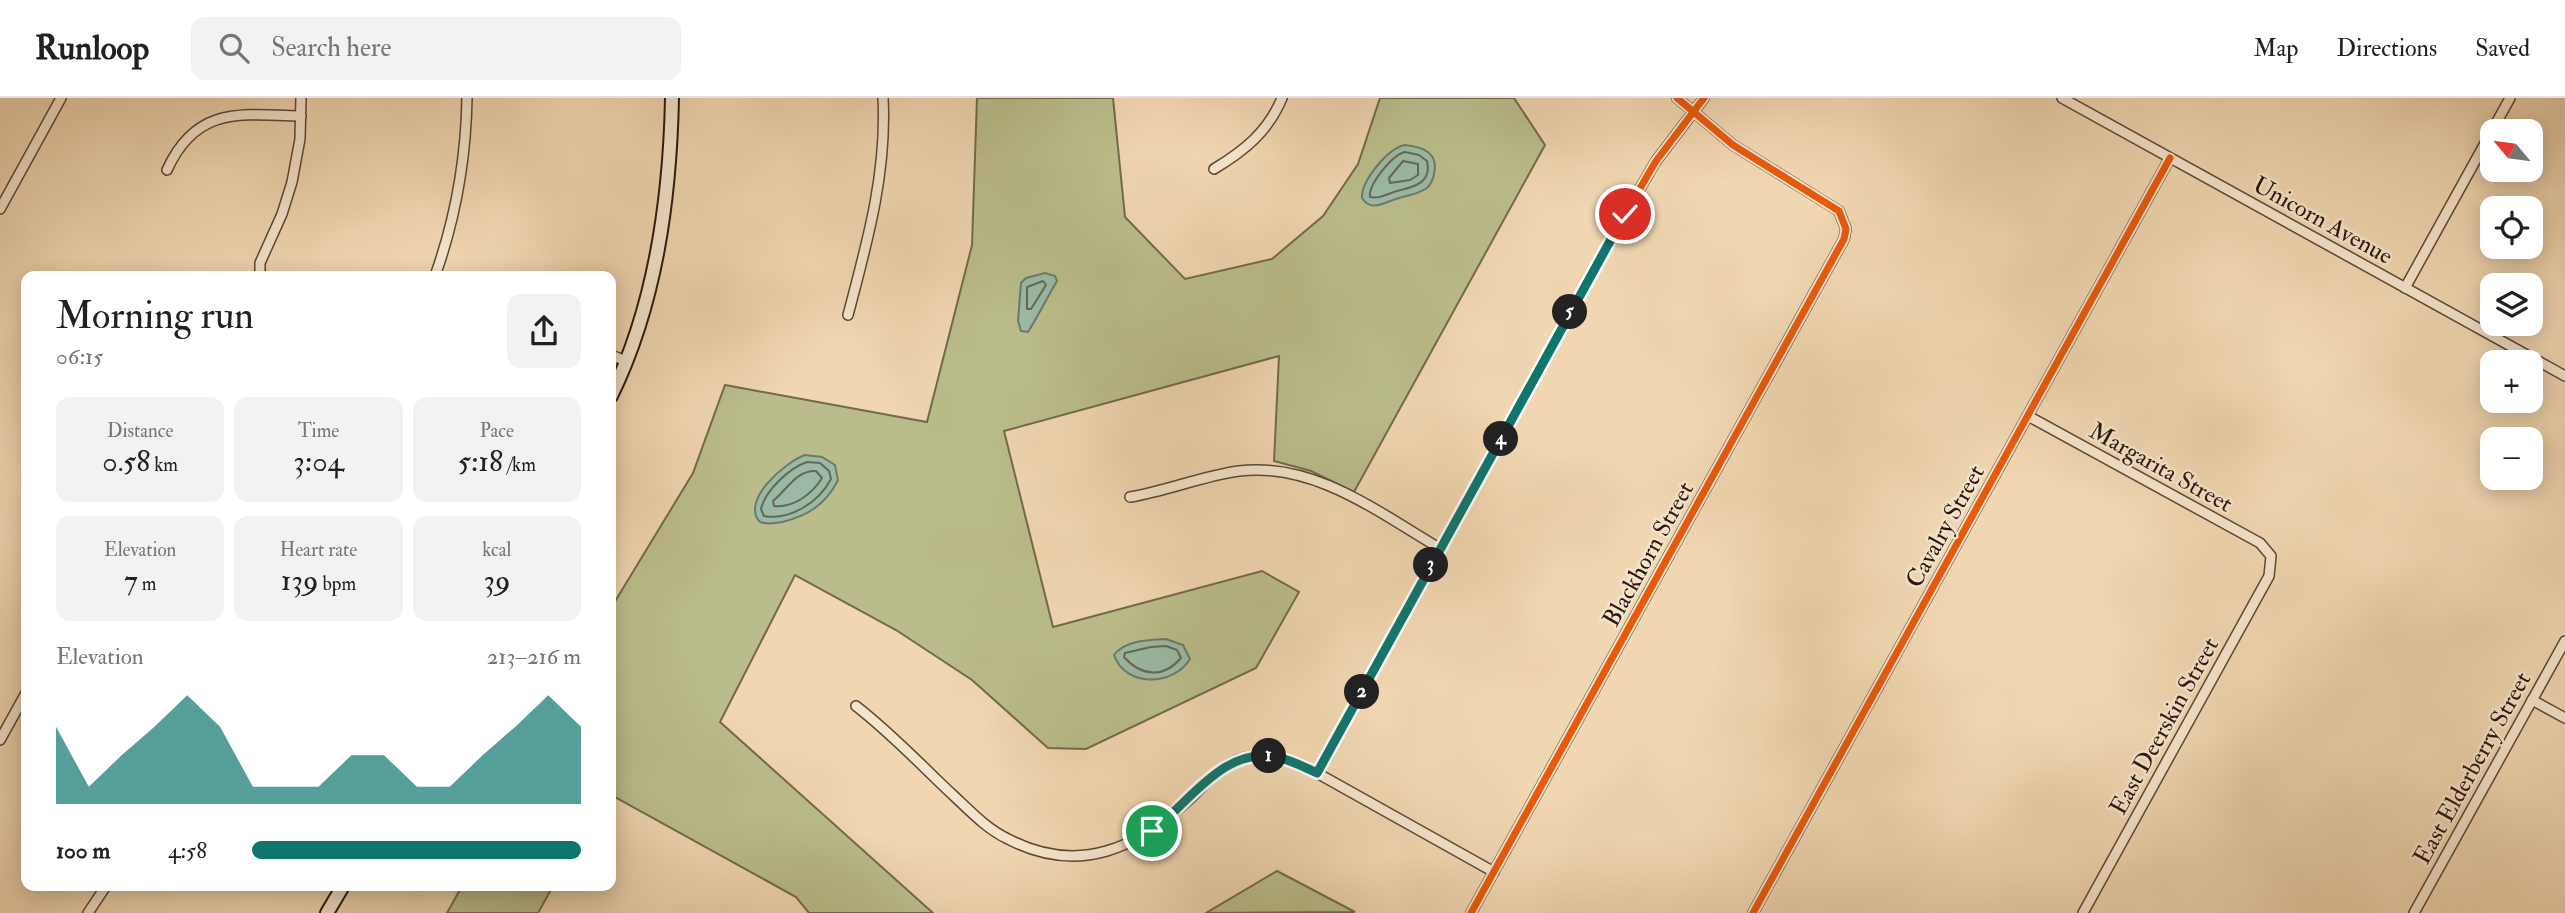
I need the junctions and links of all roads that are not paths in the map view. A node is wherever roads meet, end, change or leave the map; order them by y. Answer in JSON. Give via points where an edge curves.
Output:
{"nodes":[{"id":1,"x":61,"y":98,"type":"edge"},
{"id":2,"x":301,"y":98,"type":"edge"},
{"id":3,"x":467,"y":98,"type":"edge"},
{"id":4,"x":672,"y":98,"type":"edge"},
{"id":5,"x":883,"y":98,"type":"edge"},
{"id":6,"x":1282,"y":98,"type":"edge"},
{"id":7,"x":1678,"y":98,"type":"edge"},
{"id":8,"x":1704,"y":98,"type":"edge"},
{"id":9,"x":2062,"y":98,"type":"edge"},
{"id":10,"x":2510,"y":98,"type":"edge"},
{"id":11,"x":1693,"y":111,"type":"junction"},
{"id":12,"x":301,"y":116,"type":"junction"},
{"id":13,"x":2170,"y":158,"type":"junction"},
{"id":14,"x":1214,"y":169,"type":"dead end"},
{"id":15,"x":167,"y":170,"type":"dead end"},
{"id":16,"x":0,"y":209,"type":"edge"},
{"id":17,"x":260,"y":271,"type":"edge"},
{"id":18,"x":436,"y":271,"type":"edge"},
{"id":19,"x":2405,"y":288,"type":"junction"},
{"id":20,"x":848,"y":315,"type":"dead end"},
{"id":21,"x":616,"y":357,"type":"edge"},
{"id":22,"x":626,"y":361,"type":"junction"},
{"id":23,"x":2565,"y":376,"type":"edge"},
{"id":24,"x":616,"y":384,"type":"edge"},
{"id":25,"x":2028,"y":416,"type":"junction"},
{"id":26,"x":1130,"y":497,"type":"dead end"},
{"id":27,"x":1441,"y":548,"type":"junction"},
{"id":28,"x":2271,"y":556,"type":"joint"},
{"id":29,"x":2565,"y":641,"type":"edge"},
{"id":30,"x":2532,"y":700,"type":"junction"},
{"id":31,"x":856,"y":706,"type":"dead end"},
{"id":32,"x":21,"y":712,"type":"edge"},
{"id":33,"x":2565,"y":718,"type":"edge"},
{"id":34,"x":0,"y":740,"type":"edge"},
{"id":35,"x":1317,"y":773,"type":"junction"},
{"id":36,"x":1494,"y":872,"type":"junction"},
{"id":37,"x":103,"y":891,"type":"edge"},
{"id":38,"x":340,"y":891,"type":"edge"},
{"id":39,"x":88,"y":913,"type":"edge"},
{"id":40,"x":327,"y":913,"type":"edge"},
{"id":41,"x":1471,"y":913,"type":"edge"},
{"id":42,"x":1753,"y":913,"type":"edge"},
{"id":43,"x":2083,"y":913,"type":"edge"},
{"id":44,"x":2414,"y":913,"type":"edge"}],
"edges":[{"from":1,"to":16,"type":"street"},
{"from":2,"to":12,"type":"street"},
{"from":3,"to":18,"type":"street","via":[[458,190]]},
{"from":4,"to":22,"type":"street","via":[[667,198],[659,249]]},
{"from":5,"to":20,"type":"street","via":[[882,160],[874,214]]},
{"from":6,"to":14,"type":"street","via":[[1260,136]]},
{"from":7,"to":11,"type":"street"},
{"from":8,"to":11,"type":"street"},
{"from":9,"to":13,"type":"street","name":"Unicorn Avenue"},
{"from":10,"to":19,"type":"street"},
{"from":11,"to":27,"type":"street","via":[[1625,214]]},
{"from":11,"to":36,"type":"street","name":"Blackhorn Street","via":[[1733,145],[1839,211],[1846,229],[1844,239]]},
{"from":12,"to":15,"type":"street","via":[[224,117],[187,138]]},
{"from":12,"to":17,"type":"street","via":[[292,183]]},
{"from":13,"to":19,"type":"street","name":"Unicorn Avenue"},
{"from":13,"to":25,"type":"street","name":"Cavalry Street"},
{"from":19,"to":23,"type":"street","name":"Unicorn Avenue"},
{"from":21,"to":22,"type":"street"},
{"from":22,"to":24,"type":"street"},
{"from":25,"to":28,"type":"street","name":"Margarita Street","via":[[2260,543]]},
{"from":25,"to":42,"type":"street","name":"Cavalry Street"},
{"from":26,"to":27,"type":"street","via":[[1241,471],[1296,473],[1341,492]]},
{"from":27,"to":35,"type":"street"},
{"from":28,"to":43,"type":"street","name":"East Deerskin Street","via":[[2269,576]]},
{"from":29,"to":30,"type":"street","name":"East Elderberry Street"},
{"from":30,"to":33,"type":"street"},
{"from":30,"to":44,"type":"street","name":"East Elderberry Street"},
{"from":31,"to":35,"type":"street","via":[[983,823],[1008,839],[1056,854],[1085,856],[1130,844],[1244,757],[1276,757]]},
{"from":32,"to":34,"type":"street"},
{"from":35,"to":36,"type":"street"},
{"from":36,"to":41,"type":"street","name":"Blackhorn Street"},
{"from":37,"to":39,"type":"street"},
{"from":38,"to":40,"type":"street"}]}
